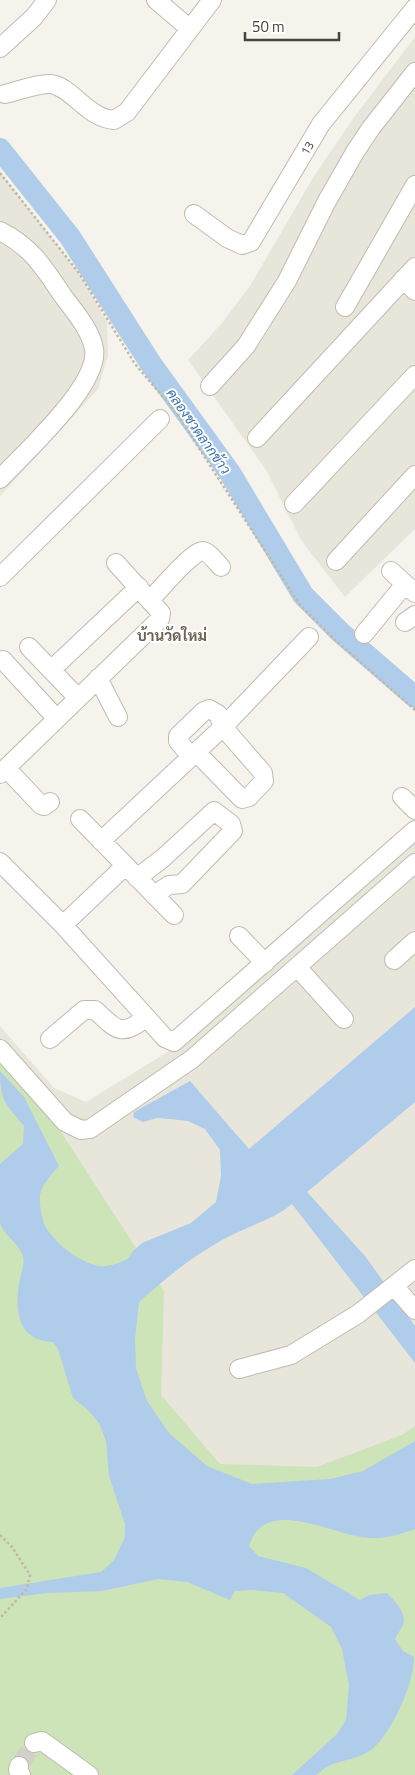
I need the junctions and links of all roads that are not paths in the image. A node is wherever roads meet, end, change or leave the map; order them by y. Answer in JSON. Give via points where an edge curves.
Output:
{"nodes":[{"id":1,"x":47,"y":0,"type":"edge"},
{"id":2,"x":156,"y":0,"type":"edge"},
{"id":3,"x":212,"y":0,"type":"edge"},
{"id":4,"x":415,"y":8,"type":"edge"},
{"id":5,"x":190,"y":30,"type":"junction"},
{"id":6,"x":0,"y":48,"type":"edge"},
{"id":7,"x":413,"y":79,"type":"edge"},
{"id":8,"x":5,"y":94,"type":"dead end"},
{"id":9,"x":415,"y":185,"type":"edge"},
{"id":10,"x":194,"y":214,"type":"dead end"},
{"id":11,"x":0,"y":231,"type":"edge"},
{"id":12,"x":411,"y":279,"type":"edge"},
{"id":13,"x":345,"y":307,"type":"dead end"},
{"id":14,"x":415,"y":375,"type":"edge"},
{"id":15,"x":210,"y":386,"type":"dead end"},
{"id":16,"x":160,"y":419,"type":"dead end"},
{"id":17,"x":257,"y":438,"type":"dead end"},
{"id":18,"x":415,"y":475,"type":"edge"},
{"id":19,"x":0,"y":479,"type":"edge"},
{"id":20,"x":294,"y":504,"type":"dead end"},
{"id":21,"x":336,"y":561,"type":"dead end"},
{"id":22,"x":116,"y":563,"type":"dead end"},
{"id":23,"x":221,"y":567,"type":"dead end"},
{"id":24,"x":391,"y":571,"type":"dead end"},
{"id":25,"x":0,"y":577,"type":"edge"},
{"id":26,"x":410,"y":588,"type":"edge"},
{"id":27,"x":145,"y":593,"type":"junction"},
{"id":28,"x":364,"y":634,"type":"dead end"},
{"id":29,"x":309,"y":637,"type":"dead end"},
{"id":30,"x":29,"y":647,"type":"dead end"},
{"id":31,"x":3,"y":660,"type":"dead end"},
{"id":32,"x":51,"y":670,"type":"junction"},
{"id":33,"x":98,"y":678,"type":"junction"},
{"id":34,"x":78,"y":698,"type":"junction"},
{"id":35,"x":118,"y":717,"type":"dead end"},
{"id":36,"x":57,"y":719,"type":"junction"},
{"id":37,"x":223,"y":727,"type":"junction"},
{"id":38,"x":194,"y":755,"type":"junction"},
{"id":39,"x":3,"y":771,"type":"edge"},
{"id":40,"x":402,"y":797,"type":"dead end"},
{"id":41,"x":50,"y":802,"type":"dead end"},
{"id":42,"x":415,"y":810,"type":"edge"},
{"id":43,"x":80,"y":819,"type":"dead end"},
{"id":44,"x":415,"y":830,"type":"edge"},
{"id":45,"x":101,"y":841,"type":"junction"},
{"id":46,"x":0,"y":862,"type":"edge"},
{"id":47,"x":415,"y":863,"type":"edge"},
{"id":48,"x":131,"y":872,"type":"junction"},
{"id":49,"x":154,"y":895,"type":"junction"},
{"id":50,"x":174,"y":915,"type":"dead end"},
{"id":51,"x":63,"y":925,"type":"junction"},
{"id":52,"x":239,"y":936,"type":"dead end"},
{"id":53,"x":415,"y":941,"type":"edge"},
{"id":54,"x":394,"y":960,"type":"dead end"},
{"id":55,"x":265,"y":963,"type":"junction"},
{"id":56,"x":297,"y":967,"type":"junction"},
{"id":57,"x":202,"y":1002,"type":"dead end"},
{"id":58,"x":220,"y":1003,"type":"junction"},
{"id":59,"x":146,"y":1017,"type":"junction"},
{"id":60,"x":344,"y":1019,"type":"dead end"},
{"id":61,"x":50,"y":1039,"type":"dead end"},
{"id":62,"x":0,"y":1050,"type":"edge"},
{"id":63,"x":415,"y":1269,"type":"edge"},
{"id":64,"x":392,"y":1287,"type":"junction"},
{"id":65,"x":415,"y":1310,"type":"edge"},
{"id":66,"x":239,"y":1369,"type":"dead end"},
{"id":67,"x":34,"y":1743,"type":"dead end"},
{"id":68,"x":89,"y":1775,"type":"edge"}],
"edges":[{"from":1,"to":6,"type":"street","via":[[34,17]]},
{"from":2,"to":5,"type":"street"},
{"from":3,"to":5,"type":"street"},
{"from":4,"to":10,"type":"street","name":"13","via":[[321,124],[251,242],[242,245],[226,238]]},
{"from":5,"to":8,"type":"street","via":[[127,112],[114,120],[97,116],[60,87],[50,84]]},
{"from":7,"to":15,"type":"street","via":[[355,152],[287,281],[246,346]]},
{"from":9,"to":13,"type":"street"},
{"from":11,"to":19,"type":"street","via":[[35,255],[84,325],[95,357],[80,391]]},
{"from":12,"to":17,"type":"street"},
{"from":14,"to":20,"type":"street"},
{"from":16,"to":25,"type":"street"},
{"from":18,"to":21,"type":"street"},
{"from":22,"to":27,"type":"street"},
{"from":23,"to":27,"type":"street","via":[[201,551]]},
{"from":24,"to":26,"type":"street"},
{"from":26,"to":28,"type":"street"},
{"from":27,"to":32,"type":"street"},
{"from":27,"to":33,"type":"street","via":[[161,613],[160,619]]},
{"from":29,"to":37,"type":"street"},
{"from":30,"to":32,"type":"street"},
{"from":31,"to":36,"type":"street"},
{"from":32,"to":34,"type":"street"},
{"from":33,"to":34,"type":"street"},
{"from":33,"to":35,"type":"street"},
{"from":34,"to":36,"type":"street"},
{"from":36,"to":39,"type":"street"},
{"from":37,"to":38,"type":"street"},
{"from":37,"to":38,"type":"street","via":[[218,714],[209,709],[178,736],[178,740]]},
{"from":37,"to":38,"type":"street","via":[[265,778],[249,797],[242,799]]},
{"from":38,"to":45,"type":"street"},
{"from":39,"to":41,"type":"street","via":[[41,805]]},
{"from":40,"to":42,"type":"street"},
{"from":43,"to":45,"type":"street"},
{"from":44,"to":55,"type":"street"},
{"from":45,"to":48,"type":"street"},
{"from":46,"to":51,"type":"street"},
{"from":47,"to":56,"type":"street"},
{"from":48,"to":49,"type":"street"},
{"from":48,"to":49,"type":"street","via":[[163,858],[214,811],[231,824],[233,831],[182,884],[169,885]]},
{"from":48,"to":51,"type":"street"},
{"from":49,"to":50,"type":"street"},
{"from":51,"to":59,"type":"street"},
{"from":52,"to":55,"type":"street"},
{"from":53,"to":54,"type":"street"},
{"from":55,"to":58,"type":"street"},
{"from":56,"to":60,"type":"street"},
{"from":56,"to":62,"type":"street","via":[[192,1059],[90,1129],[81,1130],[65,1122]]},
{"from":57,"to":58,"type":"street","via":[[210,999]]},
{"from":58,"to":59,"type":"street","via":[[174,1042],[165,1038]]},
{"from":59,"to":61,"type":"street","via":[[124,1031],[96,1010],[84,1010]]},
{"from":63,"to":64,"type":"street"},
{"from":64,"to":65,"type":"street"},
{"from":64,"to":66,"type":"street","via":[[358,1314],[291,1354]]},
{"from":67,"to":68,"type":"street","via":[[42,1741]]}]}
